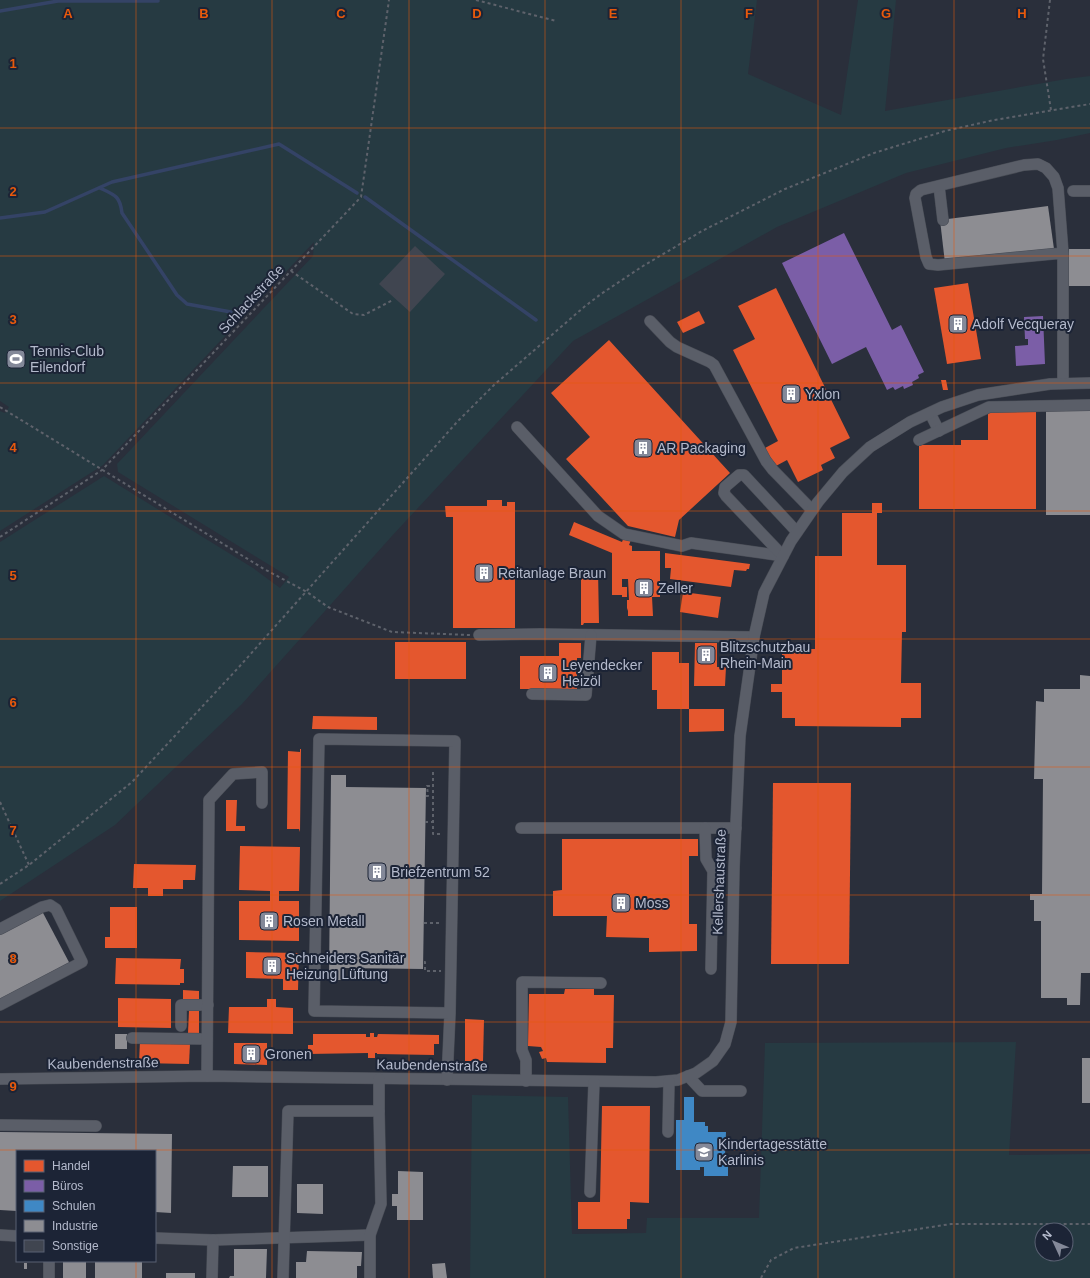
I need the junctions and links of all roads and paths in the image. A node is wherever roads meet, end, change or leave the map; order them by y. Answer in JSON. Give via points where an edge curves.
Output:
{"nodes":[{"id":1,"x":388,"y":0,"type":"edge"},
{"id":2,"x":476,"y":0,"type":"edge"},
{"id":3,"x":1050,"y":0,"type":"edge"},
{"id":4,"x":556,"y":21,"type":"dead end"},
{"id":5,"x":1051,"y":110,"type":"dead end"},
{"id":6,"x":939,"y":186,"type":"junction"},
{"id":7,"x":1073,"y":191,"type":"dead end"},
{"id":8,"x":1090,"y":191,"type":"edge"},
{"id":9,"x":943,"y":220,"type":"dead end"},
{"id":10,"x":1063,"y":254,"type":"junction"},
{"id":11,"x":291,"y":271,"type":"junction"},
{"id":12,"x":393,"y":300,"type":"dead end"},
{"id":13,"x":650,"y":322,"type":"dead end"},
{"id":14,"x":1063,"y":383,"type":"junction"},
{"id":15,"x":1090,"y":383,"type":"edge"},
{"id":16,"x":1090,"y":405,"type":"edge"},
{"id":17,"x":0,"y":407,"type":"edge"},
{"id":18,"x":930,"y":413,"type":"junction"},
{"id":19,"x":517,"y":427,"type":"dead end"},
{"id":20,"x":939,"y":431,"type":"junction"},
{"id":21,"x":919,"y":440,"type":"dead end"},
{"id":22,"x":102,"y":470,"type":"junction"},
{"id":23,"x":812,"y":510,"type":"junction"},
{"id":24,"x":797,"y":532,"type":"junction"},
{"id":25,"x":0,"y":537,"type":"edge"},
{"id":26,"x":783,"y":556,"type":"junction"},
{"id":27,"x":479,"y":635,"type":"joint"},
{"id":28,"x":590,"y":635,"type":"junction"},
{"id":29,"x":754,"y":637,"type":"junction"},
{"id":30,"x":532,"y":694,"type":"dead end"},
{"id":31,"x":433,"y":772,"type":"dead end"},
{"id":32,"x":433,"y":786,"type":"junction"},
{"id":33,"x":426,"y":796,"type":"dead end"},
{"id":34,"x":0,"y":802,"type":"edge"},
{"id":35,"x":262,"y":803,"type":"dead end"},
{"id":36,"x":425,"y":822,"type":"dead end"},
{"id":37,"x":433,"y":822,"type":"junction"},
{"id":38,"x":521,"y":828,"type":"dead end"},
{"id":39,"x":705,"y":828,"type":"junction"},
{"id":40,"x":736,"y":828,"type":"junction"},
{"id":41,"x":454,"y":834,"type":"junction"},
{"id":42,"x":29,"y":865,"type":"dead end"},
{"id":43,"x":424,"y":923,"type":"dead end"},
{"id":44,"x":427,"y":923,"type":"dead end"},
{"id":45,"x":0,"y":929,"type":"edge"},
{"id":46,"x":424,"y":962,"type":"dead end"},
{"id":47,"x":711,"y":969,"type":"dead end"},
{"id":48,"x":451,"y":971,"type":"junction"},
{"id":49,"x":602,"y":983,"type":"dead end"},
{"id":50,"x":0,"y":1005,"type":"edge"},
{"id":51,"x":208,"y":1005,"type":"junction"},
{"id":52,"x":450,"y":1013,"type":"junction"},
{"id":53,"x":181,"y":1026,"type":"dead end"},
{"id":54,"x":132,"y":1038,"type":"dead end"},
{"id":55,"x":207,"y":1038,"type":"junction"},
{"id":56,"x":207,"y":1076,"type":"junction"},
{"id":57,"x":688,"y":1076,"type":"junction"},
{"id":58,"x":0,"y":1079,"type":"edge"},
{"id":59,"x":379,"y":1079,"type":"junction"},
{"id":60,"x":447,"y":1080,"type":"junction"},
{"id":61,"x":526,"y":1081,"type":"junction"},
{"id":62,"x":669,"y":1081,"type":"junction"},
{"id":63,"x":594,"y":1082,"type":"junction"},
{"id":64,"x":656,"y":1082,"type":"joint"},
{"id":65,"x":741,"y":1091,"type":"dead end"},
{"id":66,"x":379,"y":1111,"type":"junction"},
{"id":67,"x":0,"y":1125,"type":"edge"},
{"id":68,"x":96,"y":1126,"type":"dead end"},
{"id":69,"x":668,"y":1132,"type":"dead end"},
{"id":70,"x":590,"y":1192,"type":"dead end"},
{"id":71,"x":1090,"y":1224,"type":"edge"},
{"id":72,"x":370,"y":1234,"type":"junction"},
{"id":73,"x":0,"y":1235,"type":"edge"},
{"id":74,"x":16,"y":1236,"type":"edge"},
{"id":75,"x":285,"y":1237,"type":"junction"},
{"id":76,"x":156,"y":1238,"type":"edge"},
{"id":77,"x":213,"y":1240,"type":"junction"},
{"id":78,"x":49,"y":1262,"type":"edge"},
{"id":79,"x":49,"y":1278,"type":"edge"},
{"id":80,"x":212,"y":1278,"type":"edge"},
{"id":81,"x":283,"y":1278,"type":"edge"},
{"id":82,"x":370,"y":1278,"type":"edge"},
{"id":83,"x":761,"y":1278,"type":"edge"}],
"edges":[{"from":1,"to":11,"type":"path","name":"Schlackstraße","via":[[361,197]]},
{"from":2,"to":4,"type":"path"},
{"from":3,"to":5,"type":"path","via":[[1043,59]]},
{"from":6,"to":9,"type":"street"},
{"from":6,"to":10,"type":"street","via":[[1024,164],[1038,164],[1046,168],[1054,177],[1058,188],[1056,234]]},
{"from":6,"to":10,"type":"street","via":[[921,190],[916,196],[929,264]]},
{"from":7,"to":8,"type":"street"},
{"from":10,"to":14,"type":"street"},
{"from":11,"to":12,"type":"path","via":[[353,314],[364,315]]},
{"from":11,"to":22,"type":"path","name":"Schlackstraße"},
{"from":13,"to":23,"type":"street","via":[[677,347],[714,365],[766,461]]},
{"from":14,"to":15,"type":"street","name":"Kellershaustraße"},
{"from":14,"to":18,"type":"street","name":"Kellershaustraße","via":[[1013,388],[978,395]]},
{"from":16,"to":20,"type":"street","via":[[989,407]]},
{"from":17,"to":22,"type":"path"},
{"from":18,"to":20,"type":"street"},
{"from":18,"to":23,"type":"street","name":"Kellershaustraße","via":[[910,422],[870,447],[844,472]]},
{"from":19,"to":26,"type":"street","via":[[598,516],[624,534],[682,546],[691,543]]},
{"from":20,"to":21,"type":"street"},
{"from":22,"to":25,"type":"path","name":"Schlackstraße"},
{"from":22,"to":27,"type":"path","via":[[328,606],[392,632]]},
{"from":23,"to":24,"type":"street","name":"Kellershaustraße"},
{"from":24,"to":26,"type":"street","name":"Kellershaustraße"},
{"from":24,"to":26,"type":"street","via":[[744,475],[739,475],[725,487],[726,496]]},
{"from":26,"to":29,"type":"street","name":"Kellershaustraße","via":[[764,593]]},
{"from":27,"to":28,"type":"street"},
{"from":28,"to":29,"type":"street"},
{"from":28,"to":30,"type":"street","via":[[586,695]]},
{"from":29,"to":40,"type":"street","name":"Kellershaustraße","via":[[740,736]]},
{"from":31,"to":32,"type":"path"},
{"from":32,"to":33,"type":"path","via":[[428,786]]},
{"from":32,"to":37,"type":"path"},
{"from":34,"to":42,"type":"path"},
{"from":35,"to":51,"type":"street","via":[[262,772],[233,774],[209,800]]},
{"from":36,"to":37,"type":"path"},
{"from":37,"to":41,"type":"path","via":[[432,834]]},
{"from":38,"to":39,"type":"street"},
{"from":39,"to":40,"type":"street"},
{"from":39,"to":47,"type":"street","via":[[706,859],[713,871]]},
{"from":40,"to":57,"type":"street","name":"Kellershaustraße","via":[[731,1022],[725,1044],[713,1061]]},
{"from":41,"to":48,"type":"street"},
{"from":41,"to":52,"type":"street","via":[[455,741],[319,739],[314,1011]]},
{"from":43,"to":44,"type":"path"},
{"from":45,"to":50,"type":"street","via":[[50,905],[56,909],[82,962]]},
{"from":46,"to":48,"type":"path","via":[[425,971]]},
{"from":48,"to":52,"type":"street"},
{"from":49,"to":61,"type":"street","via":[[522,982],[522,1050],[526,1060]]},
{"from":51,"to":53,"type":"street","via":[[181,1005]]},
{"from":51,"to":55,"type":"street"},
{"from":52,"to":60,"type":"street"},
{"from":54,"to":55,"type":"street"},
{"from":55,"to":56,"type":"street"},
{"from":56,"to":58,"type":"street","name":"Kaubendenstraße"},
{"from":56,"to":59,"type":"street","name":"Kaubendenstraße"},
{"from":57,"to":62,"type":"street","name":"Kellershaustraße"},
{"from":57,"to":65,"type":"street","via":[[702,1091]]},
{"from":59,"to":60,"type":"street","name":"Kaubendenstraße"},
{"from":59,"to":66,"type":"street"},
{"from":60,"to":61,"type":"street","name":"Kaubendenstraße"},
{"from":61,"to":63,"type":"street","name":"Kaubendenstraße"},
{"from":62,"to":64,"type":"street","name":"Kellershaustraße"},
{"from":62,"to":69,"type":"street"},
{"from":63,"to":64,"type":"street","name":"Kaubendenstraße"},
{"from":63,"to":70,"type":"street"},
{"from":66,"to":72,"type":"street","via":[[381,1204]]},
{"from":66,"to":75,"type":"street","via":[[288,1111]]},
{"from":67,"to":68,"type":"street"},
{"from":71,"to":83,"type":"path","via":[[952,1224],[794,1248],[771,1260]]},
{"from":72,"to":75,"type":"street"},
{"from":72,"to":82,"type":"street"},
{"from":73,"to":74,"type":"street"},
{"from":75,"to":77,"type":"street"},
{"from":75,"to":81,"type":"street"},
{"from":76,"to":77,"type":"street"},
{"from":77,"to":80,"type":"street"},
{"from":78,"to":79,"type":"street"}]}
